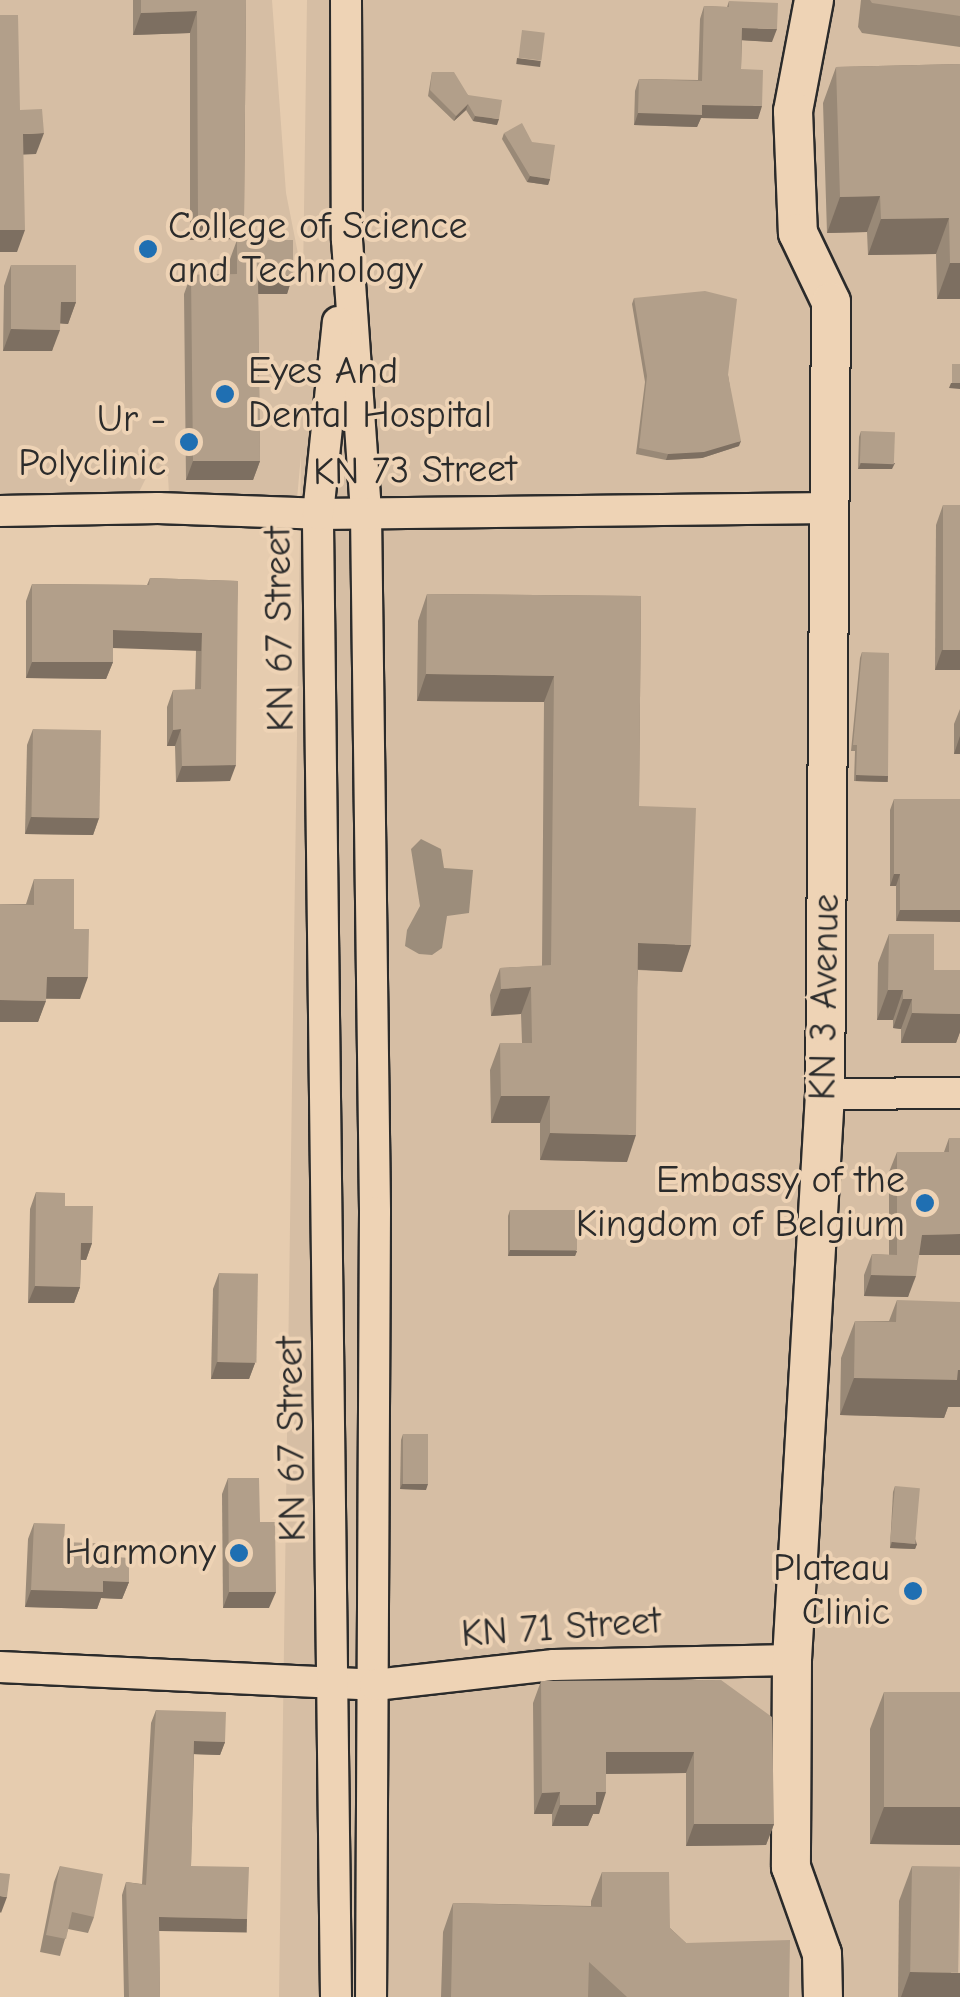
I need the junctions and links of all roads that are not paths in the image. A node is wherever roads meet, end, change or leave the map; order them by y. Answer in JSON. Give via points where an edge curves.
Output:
{"nodes":[{"id":1,"x":346,"y":0,"type":"edge"},
{"id":2,"x":814,"y":0,"type":"edge"},
{"id":3,"x":347,"y":240,"type":"junction"},
{"id":4,"x":831,"y":508,"type":"junction"},
{"id":5,"x":0,"y":510,"type":"edge"},
{"id":6,"x":366,"y":513,"type":"junction"},
{"id":7,"x":318,"y":514,"type":"junction"},
{"id":8,"x":960,"y":1093,"type":"edge"},
{"id":9,"x":825,"y":1094,"type":"junction"},
{"id":10,"x":792,"y":1660,"type":"junction"},
{"id":11,"x":0,"y":1667,"type":"edge"},
{"id":12,"x":374,"y":1684,"type":"junction"},
{"id":13,"x":335,"y":1685,"type":"junction"},
{"id":14,"x":336,"y":1997,"type":"edge"},
{"id":15,"x":371,"y":1997,"type":"edge"},
{"id":16,"x":823,"y":1997,"type":"edge"}],
"edges":[{"from":1,"to":3,"type":"street"},
{"from":2,"to":4,"type":"main road","name":"KN 3 Avenue","via":[[793,111],[794,144],[798,233],[831,302]]},
{"from":3,"to":6,"type":"street"},
{"from":3,"to":7,"type":"street","name":"KN 67 Street"},
{"from":4,"to":6,"type":"street","name":"KN 73 Street"},
{"from":4,"to":9,"type":"main road","name":"KN 3 Avenue"},
{"from":5,"to":7,"type":"street","name":"KN 73 Street"},
{"from":6,"to":7,"type":"street","name":"KN 73 Street"},
{"from":6,"to":12,"type":"street"},
{"from":7,"to":13,"type":"street","name":"KN 67 Street"},
{"from":8,"to":9,"type":"street"},
{"from":9,"to":10,"type":"main road","name":"KN 3 Avenue"},
{"from":10,"to":12,"type":"street","name":"KN 71 Street","via":[[554,1664]]},
{"from":10,"to":16,"type":"main road","name":"KN 3 Avenue","via":[[791,1868],[822,1954]]},
{"from":11,"to":13,"type":"street","name":"KN 71 Street"},
{"from":12,"to":13,"type":"street","name":"KN 71 Street"},
{"from":12,"to":15,"type":"street"},
{"from":13,"to":14,"type":"street","name":"KN 67 Street"}]}
